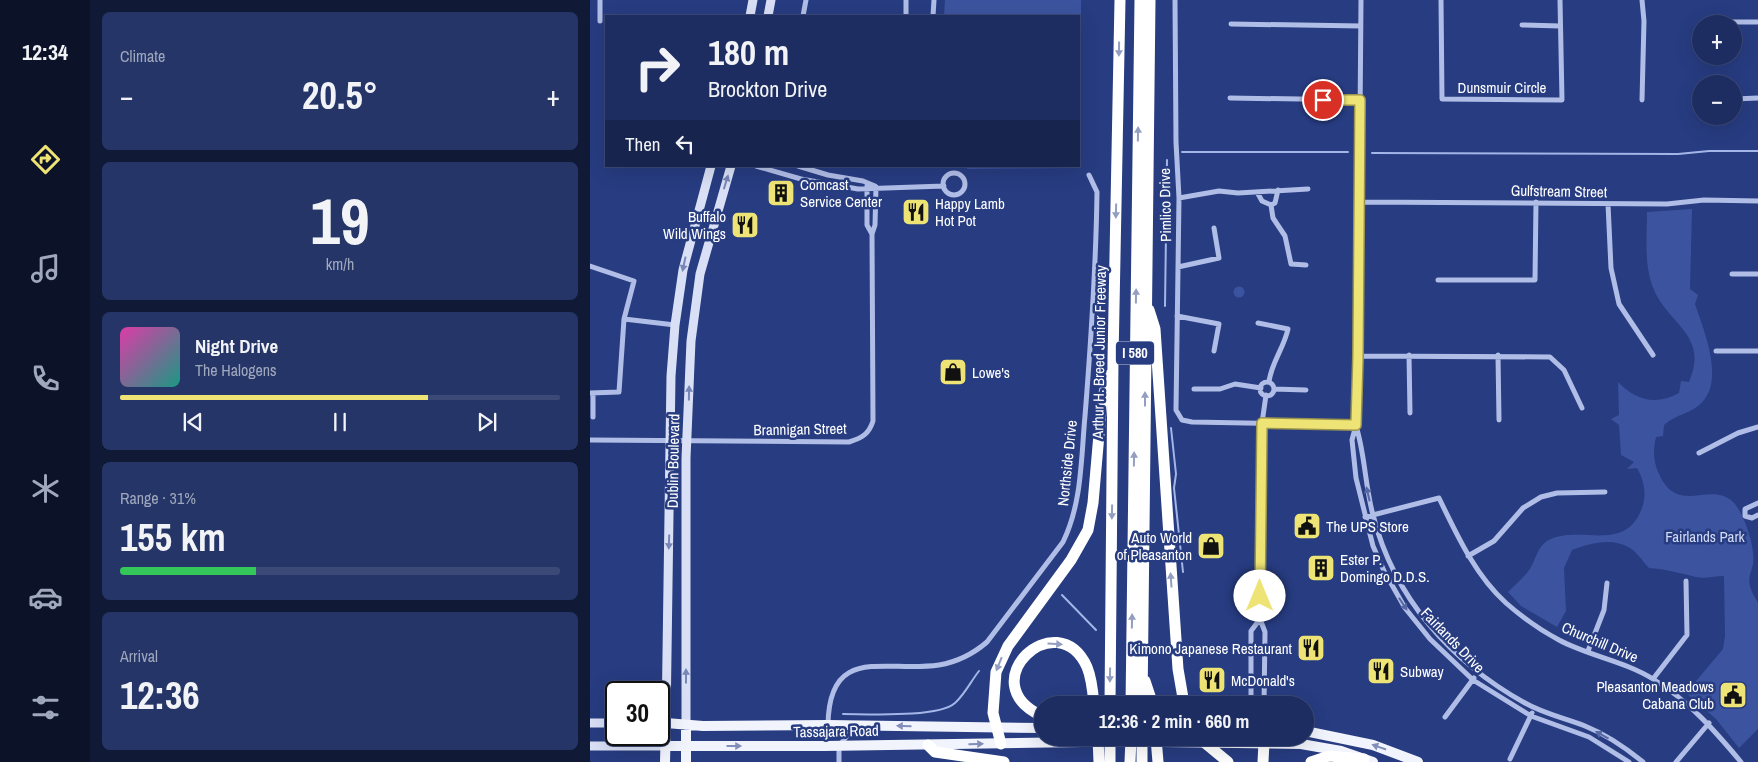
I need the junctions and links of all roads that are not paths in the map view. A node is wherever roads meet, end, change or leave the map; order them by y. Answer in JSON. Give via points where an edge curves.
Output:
{"nodes":[{"id":1,"x":600,"y":0,"type":"edge"},
{"id":2,"x":753,"y":0,"type":"edge"},
{"id":3,"x":771,"y":0,"type":"edge"},
{"id":4,"x":806,"y":0,"type":"edge"},
{"id":5,"x":906,"y":0,"type":"edge"},
{"id":6,"x":934,"y":0,"type":"edge"},
{"id":7,"x":1120,"y":0,"type":"edge"},
{"id":8,"x":1140,"y":0,"type":"edge"},
{"id":9,"x":1150,"y":0,"type":"edge"},
{"id":10,"x":1175,"y":0,"type":"edge"},
{"id":11,"x":1361,"y":0,"type":"edge"},
{"id":12,"x":1441,"y":0,"type":"edge"},
{"id":13,"x":1560,"y":0,"type":"edge"},
{"id":14,"x":1642,"y":0,"type":"edge"},
{"id":15,"x":750,"y":15,"type":"edge"},
{"id":16,"x":768,"y":15,"type":"edge"},
{"id":17,"x":802,"y":15,"type":"edge"},
{"id":18,"x":906,"y":15,"type":"edge"},
{"id":19,"x":933,"y":15,"type":"edge"},
{"id":20,"x":600,"y":21,"type":"dead end"},
{"id":21,"x":1742,"y":22,"type":"edge"},
{"id":22,"x":1758,"y":22,"type":"edge"},
{"id":23,"x":1231,"y":24,"type":"dead end"},
{"id":24,"x":1522,"y":25,"type":"dead end"},
{"id":25,"x":1361,"y":26,"type":"junction"},
{"id":26,"x":1560,"y":26,"type":"junction"},
{"id":27,"x":1230,"y":98,"type":"dead end"},
{"id":28,"x":1758,"y":98,"type":"edge"},
{"id":29,"x":1742,"y":99,"type":"edge"},
{"id":30,"x":1360,"y":100,"type":"junction"},
{"id":31,"x":1642,"y":100,"type":"dead end"},
{"id":32,"x":711,"y":167,"type":"edge"},
{"id":33,"x":731,"y":167,"type":"edge"},
{"id":34,"x":760,"y":167,"type":"edge"},
{"id":35,"x":801,"y":167,"type":"edge"},
{"id":36,"x":952,"y":167,"type":"edge"},
{"id":37,"x":952,"y":174,"type":"junction"},
{"id":38,"x":1089,"y":175,"type":"dead end"},
{"id":39,"x":867,"y":185,"type":"junction"},
{"id":40,"x":944,"y":186,"type":"junction"},
{"id":41,"x":876,"y":187,"type":"junction"},
{"id":42,"x":1278,"y":190,"type":"junction"},
{"id":43,"x":1308,"y":190,"type":"dead end"},
{"id":44,"x":1257,"y":192,"type":"junction"},
{"id":45,"x":1179,"y":198,"type":"junction"},
{"id":46,"x":1758,"y":201,"type":"edge"},
{"id":47,"x":1360,"y":202,"type":"junction"},
{"id":48,"x":1536,"y":202,"type":"junction"},
{"id":49,"x":1608,"y":204,"type":"junction"},
{"id":50,"x":1271,"y":205,"type":"junction"},
{"id":51,"x":1214,"y":228,"type":"dead end"},
{"id":52,"x":872,"y":234,"type":"junction"},
{"id":53,"x":1306,"y":265,"type":"dead end"},
{"id":54,"x":590,"y":266,"type":"edge"},
{"id":55,"x":1178,"y":267,"type":"junction"},
{"id":56,"x":1732,"y":274,"type":"dead end"},
{"id":57,"x":1758,"y":274,"type":"edge"},
{"id":58,"x":1438,"y":280,"type":"dead end"},
{"id":59,"x":1146,"y":302,"type":"junction"},
{"id":60,"x":1177,"y":316,"type":"junction"},
{"id":61,"x":624,"y":319,"type":"junction"},
{"id":62,"x":1258,"y":323,"type":"dead end"},
{"id":63,"x":675,"y":325,"type":"junction"},
{"id":64,"x":1214,"y":351,"type":"dead end"},
{"id":65,"x":1716,"y":351,"type":"dead end"},
{"id":66,"x":1758,"y":351,"type":"edge"},
{"id":67,"x":1409,"y":355,"type":"junction"},
{"id":68,"x":1498,"y":355,"type":"junction"},
{"id":69,"x":1653,"y":355,"type":"dead end"},
{"id":70,"x":1358,"y":356,"type":"junction"},
{"id":71,"x":1113,"y":359,"type":"junction"},
{"id":72,"x":1269,"y":382,"type":"junction"},
{"id":73,"x":1260,"y":388,"type":"junction"},
{"id":74,"x":1194,"y":389,"type":"dead end"},
{"id":75,"x":1274,"y":389,"type":"junction"},
{"id":76,"x":1306,"y":390,"type":"dead end"},
{"id":77,"x":592,"y":393,"type":"edge"},
{"id":78,"x":1266,"y":395,"type":"junction"},
{"id":79,"x":1582,"y":408,"type":"dead end"},
{"id":80,"x":1410,"y":413,"type":"dead end"},
{"id":81,"x":593,"y":416,"type":"dead end"},
{"id":82,"x":1499,"y":420,"type":"dead end"},
{"id":83,"x":1262,"y":423,"type":"junction"},
{"id":84,"x":1356,"y":425,"type":"junction"},
{"id":85,"x":1758,"y":427,"type":"edge"},
{"id":86,"x":590,"y":440,"type":"edge"},
{"id":87,"x":671,"y":440,"type":"junction"},
{"id":88,"x":688,"y":441,"type":"junction"},
{"id":89,"x":1699,"y":453,"type":"dead end"},
{"id":90,"x":1605,"y":492,"type":"dead end"},
{"id":91,"x":1758,"y":503,"type":"edge"},
{"id":92,"x":1373,"y":514,"type":"junction"},
{"id":93,"x":1758,"y":515,"type":"edge"},
{"id":94,"x":1365,"y":516,"type":"junction"},
{"id":95,"x":1468,"y":556,"type":"junction"},
{"id":96,"x":1686,"y":581,"type":"dead end"},
{"id":97,"x":1607,"y":583,"type":"dead end"},
{"id":98,"x":1260,"y":619,"type":"junction"},
{"id":99,"x":1588,"y":651,"type":"junction"},
{"id":100,"x":1478,"y":674,"type":"junction"},
{"id":101,"x":1143,"y":675,"type":"junction"},
{"id":102,"x":1653,"y":679,"type":"junction"},
{"id":103,"x":1473,"y":680,"type":"junction"},
{"id":104,"x":664,"y":681,"type":"edge"},
{"id":105,"x":1092,"y":696,"type":"edge"},
{"id":106,"x":1110,"y":696,"type":"edge"},
{"id":107,"x":1131,"y":696,"type":"edge"},
{"id":108,"x":1142,"y":696,"type":"edge"},
{"id":109,"x":1150,"y":696,"type":"edge"},
{"id":110,"x":1183,"y":696,"type":"edge"},
{"id":111,"x":1251,"y":696,"type":"edge"},
{"id":112,"x":1264,"y":696,"type":"edge"},
{"id":113,"x":1534,"y":708,"type":"junction"},
{"id":114,"x":1034,"y":711,"type":"edge"},
{"id":115,"x":1531,"y":716,"type":"junction"},
{"id":116,"x":1444,"y":717,"type":"dead end"},
{"id":117,"x":590,"y":723,"type":"edge"},
{"id":118,"x":605,"y":723,"type":"edge"},
{"id":119,"x":1709,"y":723,"type":"junction"},
{"id":120,"x":670,"y":724,"type":"edge"},
{"id":121,"x":686,"y":725,"type":"junction"},
{"id":122,"x":828,"y":725,"type":"junction"},
{"id":123,"x":855,"y":725,"type":"junction"},
{"id":124,"x":997,"y":726,"type":"junction"},
{"id":125,"x":1034,"y":728,"type":"edge"},
{"id":126,"x":1314,"y":734,"type":"edge"},
{"id":127,"x":1034,"y":743,"type":"edge"},
{"id":128,"x":1001,"y":744,"type":"junction"},
{"id":129,"x":928,"y":745,"type":"junction"},
{"id":130,"x":1314,"y":745,"type":"edge"},
{"id":131,"x":590,"y":746,"type":"edge"},
{"id":132,"x":605,"y":746,"type":"edge"},
{"id":133,"x":666,"y":746,"type":"edge"},
{"id":134,"x":670,"y":746,"type":"edge"},
{"id":135,"x":686,"y":746,"type":"junction"},
{"id":136,"x":839,"y":746,"type":"junction"},
{"id":137,"x":1098,"y":746,"type":"edge"},
{"id":138,"x":1110,"y":746,"type":"edge"},
{"id":139,"x":1131,"y":746,"type":"edge"},
{"id":140,"x":1142,"y":746,"type":"edge"},
{"id":141,"x":1159,"y":746,"type":"edge"},
{"id":142,"x":1209,"y":746,"type":"edge"},
{"id":143,"x":1264,"y":746,"type":"edge"},
{"id":144,"x":1510,"y":758,"type":"dead end"},
{"id":145,"x":1368,"y":760,"type":"edge"},
{"id":146,"x":665,"y":762,"type":"edge"},
{"id":147,"x":686,"y":762,"type":"edge"},
{"id":148,"x":839,"y":762,"type":"edge"},
{"id":149,"x":1004,"y":762,"type":"edge"},
{"id":150,"x":1099,"y":762,"type":"edge"},
{"id":151,"x":1110,"y":762,"type":"edge"},
{"id":152,"x":1130,"y":762,"type":"edge"},
{"id":153,"x":1142,"y":762,"type":"edge"},
{"id":154,"x":1158,"y":762,"type":"edge"},
{"id":155,"x":1228,"y":762,"type":"edge"},
{"id":156,"x":1263,"y":762,"type":"edge"},
{"id":157,"x":1312,"y":762,"type":"edge"},
{"id":158,"x":1418,"y":762,"type":"edge"},
{"id":159,"x":1629,"y":762,"type":"edge"},
{"id":160,"x":1643,"y":762,"type":"edge"},
{"id":161,"x":1676,"y":762,"type":"edge"},
{"id":162,"x":1741,"y":762,"type":"edge"}],
"edges":[{"from":1,"to":20,"type":"street"},
{"from":2,"to":15,"type":"main road"},
{"from":3,"to":16,"type":"main road"},
{"from":4,"to":17,"type":"street"},
{"from":5,"to":18,"type":"street"},
{"from":6,"to":19,"type":"street"},
{"from":7,"to":71,"type":"highway","name":"Arthur H. Breed Junior Freeway","number":"I 580","one_way":true},
{"from":107,"to":8,"type":"highway","number":"I 580","one_way":true},
{"from":9,"to":59,"type":"highway","number":"I 580"},
{"from":10,"to":45,"type":"street","name":"Pimlico Drive"},
{"from":11,"to":25,"type":"street","name":"Fairlands Drive"},
{"from":12,"to":26,"type":"street","name":"Dunsmuir Circle","via":[[1442,99],[1562,100]]},
{"from":13,"to":26,"type":"street","name":"Dunsmuir Circle"},
{"from":14,"to":31,"type":"street"},
{"from":21,"to":22,"type":"street"},
{"from":23,"to":25,"type":"street"},
{"from":24,"to":26,"type":"street"},
{"from":25,"to":30,"type":"street","name":"Fairlands Drive"},
{"from":27,"to":30,"type":"street"},
{"from":28,"to":29,"type":"street"},
{"from":30,"to":47,"type":"street","name":"Fairlands Drive"},
{"from":32,"to":63,"type":"main road","name":"Dublin Boulevard","one_way":true,"via":[[689,242]]},
{"from":88,"to":33,"type":"main road","name":"Dublin Boulevard","one_way":true,"via":[[695,301]]},
{"from":34,"to":39,"type":"street","via":[[829,185],[858,189]]},
{"from":35,"to":39,"type":"street"},
{"from":36,"to":37,"type":"street"},
{"from":37,"to":40,"type":"street","via":[[946,178]]},
{"from":37,"to":40,"type":"street","via":[[962,177],[964,190],[952,195]]},
{"from":38,"to":122,"type":"street","name":"Northside Drive","via":[[1097,192],[1094,307],[1078,497],[1070,528],[1063,542],[987,642],[965,657],[945,664],[875,666],[850,671],[831,694]]},
{"from":39,"to":41,"type":"street"},
{"from":39,"to":52,"type":"street","name":"Brannigan Street","via":[[867,225]]},
{"from":40,"to":41,"type":"street"},
{"from":41,"to":52,"type":"street","name":"Brannigan Street"},
{"from":42,"to":43,"type":"street"},
{"from":42,"to":44,"type":"street"},
{"from":42,"to":50,"type":"street","via":[[1275,203]]},
{"from":44,"to":45,"type":"street","via":[[1219,191]]},
{"from":44,"to":50,"type":"street","via":[[1262,201]]},
{"from":45,"to":55,"type":"street","name":"Pimlico Drive"},
{"from":46,"to":49,"type":"street","name":"Gulfstream Street"},
{"from":47,"to":48,"type":"street","name":"Gulfstream Street"},
{"from":47,"to":70,"type":"street","name":"Fairlands Drive"},
{"from":48,"to":49,"type":"street","name":"Gulfstream Street"},
{"from":48,"to":58,"type":"street","via":[[1535,280]]},
{"from":49,"to":69,"type":"street","via":[[1610,268],[1619,304]]},
{"from":50,"to":53,"type":"street","via":[[1273,218],[1285,236],[1291,264]]},
{"from":51,"to":55,"type":"street","via":[[1219,258]]},
{"from":52,"to":88,"type":"street","name":"Brannigan Street","via":[[873,421],[869,432],[849,442]]},
{"from":54,"to":61,"type":"street","via":[[634,280]]},
{"from":55,"to":60,"type":"street","name":"Pimlico Drive"},
{"from":56,"to":57,"type":"street"},
{"from":101,"to":59,"type":"highway","number":"I 580","one_way":true},
{"from":110,"to":59,"type":"highway","one_way":true,"via":[[1178,669],[1155,329]]},
{"from":60,"to":64,"type":"street","via":[[1219,324]]},
{"from":60,"to":83,"type":"street","name":"Pimlico Drive","via":[[1176,410],[1182,420]]},
{"from":61,"to":63,"type":"street"},
{"from":61,"to":77,"type":"street","via":[[619,392]]},
{"from":62,"to":72,"type":"street","via":[[1288,329]]},
{"from":63,"to":87,"type":"main road","name":"Dublin Boulevard"},
{"from":65,"to":66,"type":"street"},
{"from":67,"to":68,"type":"street"},
{"from":67,"to":70,"type":"street"},
{"from":67,"to":80,"type":"street"},
{"from":68,"to":79,"type":"street","via":[[1550,357],[1564,370]]},
{"from":68,"to":82,"type":"street"},
{"from":70,"to":84,"type":"street","name":"Fairlands Drive"},
{"from":71,"to":106,"type":"highway","name":"Arthur H. Breed Junior Freeway","number":"I 580","one_way":true},
{"from":71,"to":124,"type":"highway","one_way":true,"via":[[1102,400],[1088,530],[1071,560],[1000,659],[994,684],[993,713]]},
{"from":72,"to":73,"type":"street","via":[[1264,382]]},
{"from":72,"to":75,"type":"street"},
{"from":73,"to":74,"type":"street","via":[[1235,384],[1220,389]]},
{"from":73,"to":78,"type":"street"},
{"from":75,"to":76,"type":"street"},
{"from":75,"to":78,"type":"street","via":[[1272,394]]},
{"from":77,"to":81,"type":"street"},
{"from":78,"to":83,"type":"street"},
{"from":83,"to":84,"type":"street"},
{"from":83,"to":98,"type":"street"},
{"from":92,"to":84,"type":"street","name":"Fairlands Drive","one_way":true},
{"from":84,"to":94,"type":"street","name":"Fairlands Drive","via":[[1352,440]]},
{"from":85,"to":89,"type":"street","via":[[1738,433]]},
{"from":86,"to":87,"type":"street","name":"Brannigan Street"},
{"from":87,"to":88,"type":"street","name":"Brannigan Street"},
{"from":87,"to":104,"type":"main road","name":"Dublin Boulevard","one_way":true},
{"from":121,"to":88,"type":"main road","name":"Dublin Boulevard","one_way":true},
{"from":90,"to":95,"type":"street","via":[[1557,493],[1541,497],[1523,508],[1494,541]]},
{"from":91,"to":93,"type":"street","via":[[1745,509],[1745,516],[1752,518]]},
{"from":92,"to":94,"type":"street","name":"Churchill Drive"},
{"from":92,"to":95,"type":"street","name":"Churchill Drive","via":[[1439,498]]},
{"from":92,"to":100,"type":"street","name":"Fairlands Drive","via":[[1391,567],[1413,606],[1441,640]]},
{"from":94,"to":103,"type":"street","name":"Fairlands Drive","one_way":true,"via":[[1384,572],[1405,608],[1430,639]]},
{"from":95,"to":99,"type":"street","name":"Churchill Drive","via":[[1505,602],[1560,641]]},
{"from":96,"to":102,"type":"street","via":[[1687,635]]},
{"from":97,"to":99,"type":"street","via":[[1604,610]]},
{"from":98,"to":111,"type":"street","via":[[1251,631]]},
{"from":98,"to":112,"type":"street","via":[[1265,632]]},
{"from":99,"to":102,"type":"street","name":"Churchill Drive"},
{"from":100,"to":103,"type":"street"},
{"from":100,"to":113,"type":"street","name":"Fairlands Drive"},
{"from":101,"to":108,"type":"highway","number":"I 580"},
{"from":101,"to":109,"type":"highway"},
{"from":102,"to":119,"type":"street","name":"Churchill Drive"},
{"from":103,"to":115,"type":"street","name":"Fairlands Drive"},
{"from":103,"to":116,"type":"street"},
{"from":114,"to":105,"type":"highway","one_way":true,"via":[[1019,697],[1014,675],[1031,648],[1047,643],[1067,646],[1080,655],[1088,670]]},
{"from":113,"to":115,"type":"street"},
{"from":160,"to":113,"type":"street","name":"Fairlands Drive","one_way":true,"via":[[1587,726]]},
{"from":115,"to":144,"type":"street"},
{"from":115,"to":159,"type":"street","name":"Fairlands Drive","via":[[1588,737]]},
{"from":117,"to":118,"type":"main road"},
{"from":119,"to":161,"type":"street"},
{"from":119,"to":162,"type":"street","name":"Churchill Drive"},
{"from":120,"to":121,"type":"main road","name":"Tassajara Road"},
{"from":121,"to":122,"type":"main road","name":"Tassajara Road"},
{"from":121,"to":135,"type":"main road","name":"Dublin Boulevard"},
{"from":122,"to":123,"type":"main road","name":"Tassajara Road"},
{"from":124,"to":123,"type":"main road","name":"Tassajara Road","one_way":true},
{"from":123,"to":136,"type":"street"},
{"from":124,"to":125,"type":"main road","name":"Tassajara Road"},
{"from":124,"to":128,"type":"highway"},
{"from":158,"to":126,"type":"main road","one_way":true,"via":[[1373,745]]},
{"from":127,"to":128,"type":"main road","name":"Tassajara Road","bridge":true},
{"from":129,"to":128,"type":"main road","name":"Tassajara Road","one_way":true},
{"from":129,"to":136,"type":"main road","name":"Tassajara Road"},
{"from":129,"to":149,"type":"highway","via":[[935,752]]},
{"from":130,"to":145,"type":"main road","name":"Tassajara Road"},
{"from":131,"to":132,"type":"main road","name":"Tassajara Road"},
{"from":133,"to":146,"type":"main road","name":"Dublin Boulevard"},
{"from":134,"to":135,"type":"main road","name":"Tassajara Road"},
{"from":135,"to":136,"type":"main road","name":"Tassajara Road","one_way":true},
{"from":135,"to":147,"type":"main road","name":"Dublin Boulevard"},
{"from":136,"to":148,"type":"street"},
{"from":137,"to":150,"type":"highway"},
{"from":138,"to":151,"type":"highway"},
{"from":139,"to":152,"type":"highway"},
{"from":140,"to":153,"type":"highway"},
{"from":141,"to":154,"type":"highway"},
{"from":142,"to":155,"type":"highway"},
{"from":143,"to":156,"type":"highway"},
{"from":145,"to":157,"type":"highway","via":[[1329,756]]}]}
